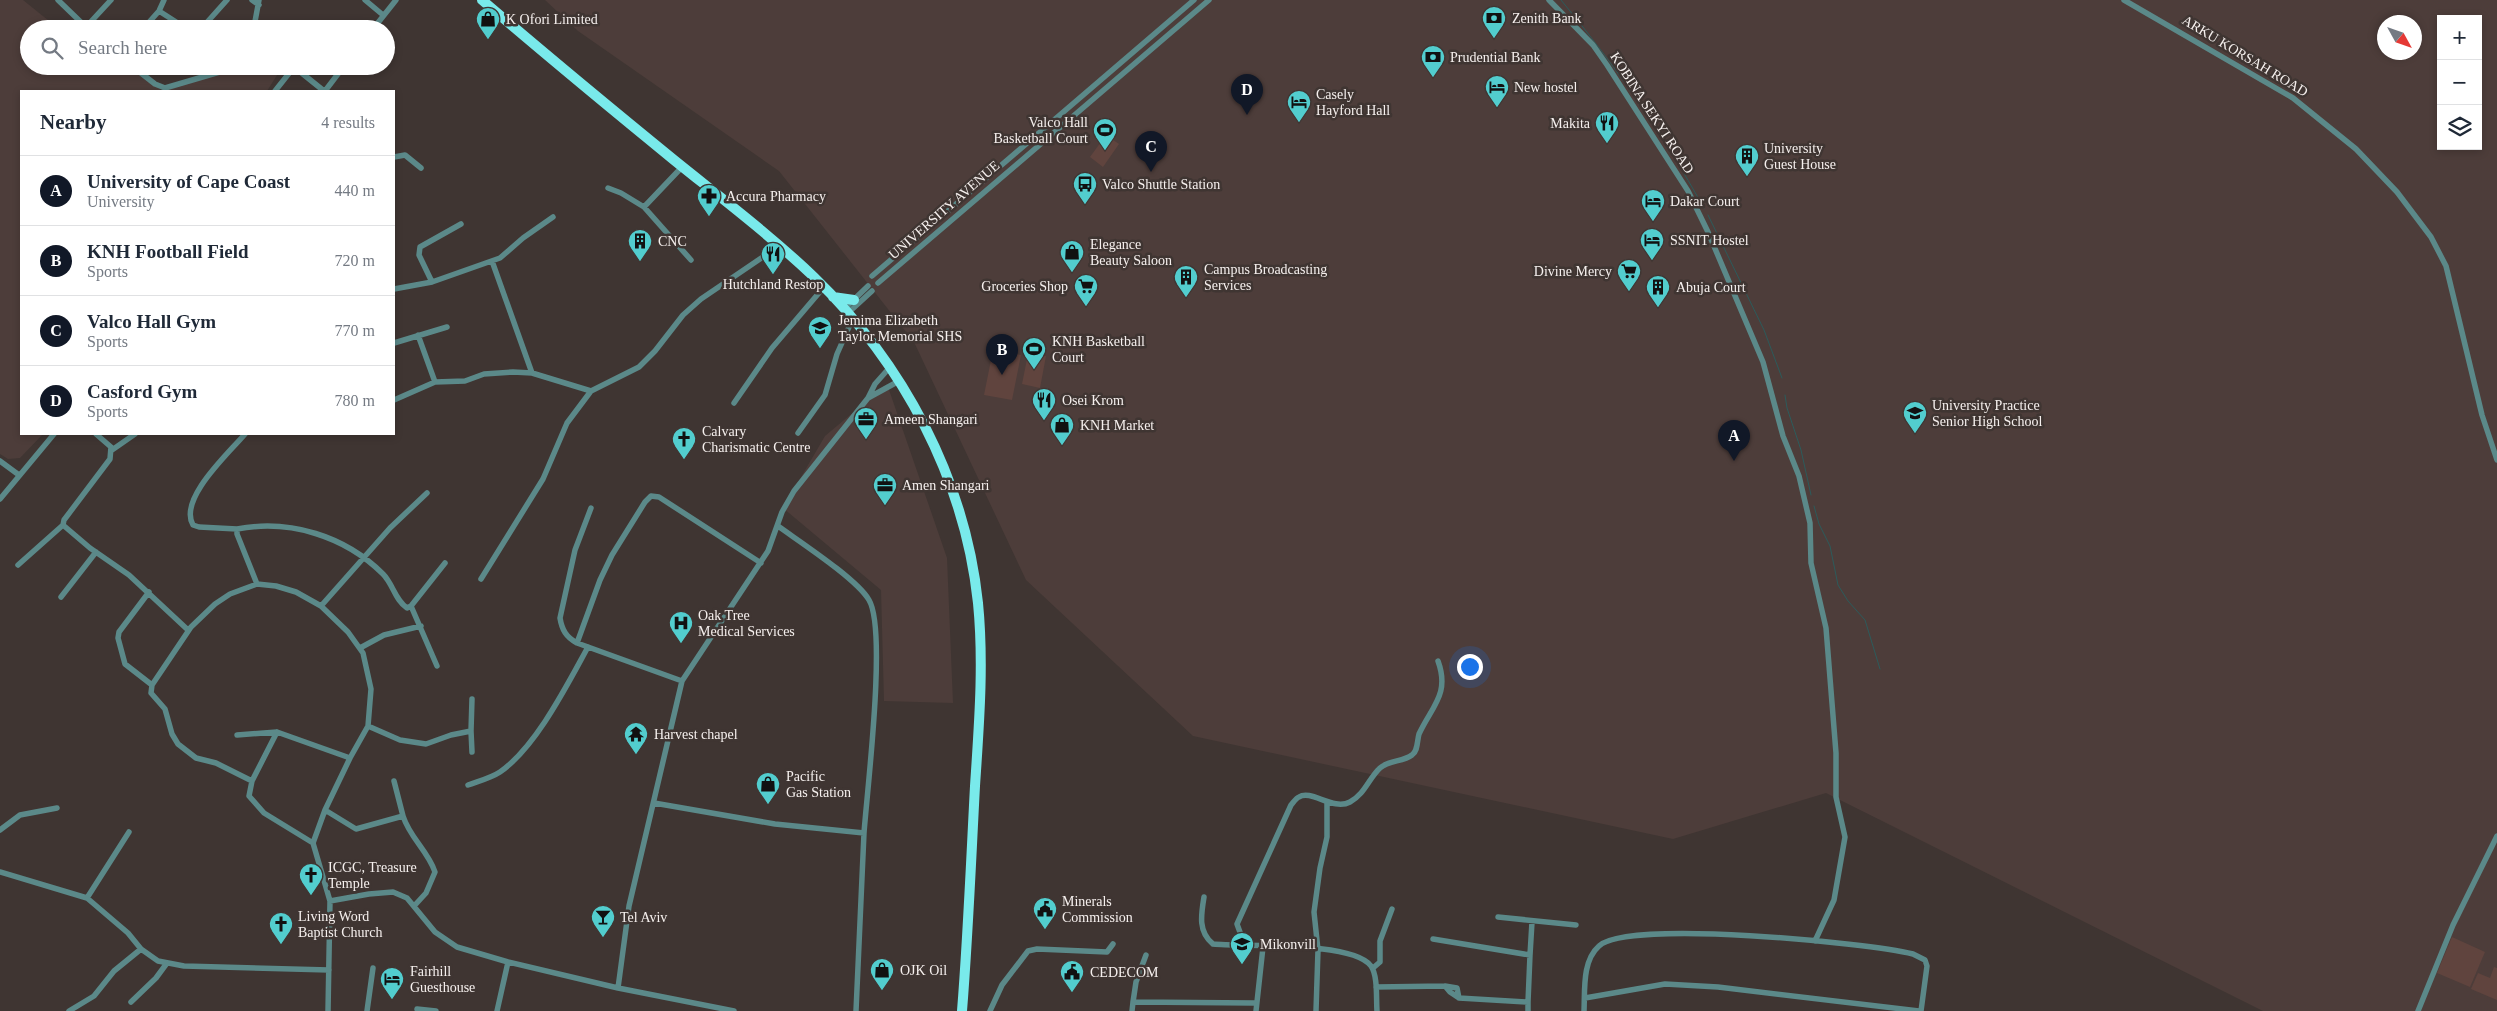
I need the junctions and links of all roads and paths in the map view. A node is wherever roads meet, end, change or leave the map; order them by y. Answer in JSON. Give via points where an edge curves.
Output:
{"nodes":[{"id":1,"x":58,"y":0,"type":"edge"},
{"id":2,"x":111,"y":0,"type":"edge"},
{"id":3,"x":164,"y":0,"type":"edge"},
{"id":4,"x":227,"y":0,"type":"edge"},
{"id":5,"x":252,"y":0,"type":"edge"},
{"id":6,"x":365,"y":0,"type":"edge"},
{"id":7,"x":396,"y":0,"type":"edge"},
{"id":8,"x":482,"y":0,"type":"edge"},
{"id":9,"x":1194,"y":0,"type":"edge"},
{"id":10,"x":1209,"y":0,"type":"edge"},
{"id":11,"x":1549,"y":0,"type":"edge"},
{"id":12,"x":2124,"y":0,"type":"edge"},
{"id":13,"x":259,"y":2,"type":"edge"},
{"id":14,"x":159,"y":11,"type":"junction"},
{"id":15,"x":384,"y":15,"type":"junction"},
{"id":16,"x":79,"y":20,"type":"edge"},
{"id":17,"x":94,"y":20,"type":"edge"},
{"id":18,"x":151,"y":20,"type":"edge"},
{"id":19,"x":173,"y":20,"type":"edge"},
{"id":20,"x":209,"y":20,"type":"edge"},
{"id":21,"x":256,"y":20,"type":"edge"},
{"id":22,"x":380,"y":20,"type":"edge"},
{"id":23,"x":144,"y":75,"type":"edge"},
{"id":24,"x":209,"y":75,"type":"edge"},
{"id":25,"x":288,"y":75,"type":"edge"},
{"id":26,"x":304,"y":75,"type":"edge"},
{"id":27,"x":337,"y":75,"type":"edge"},
{"id":28,"x":276,"y":90,"type":"edge"},
{"id":29,"x":324,"y":90,"type":"edge"},
{"id":30,"x":326,"y":90,"type":"edge"},
{"id":31,"x":395,"y":157,"type":"edge"},
{"id":32,"x":682,"y":167,"type":"junction"},
{"id":33,"x":420,"y":168,"type":"dead end"},
{"id":34,"x":608,"y":188,"type":"dead end"},
{"id":35,"x":644,"y":207,"type":"junction"},
{"id":36,"x":553,"y":217,"type":"dead end"},
{"id":37,"x":461,"y":224,"type":"dead end"},
{"id":38,"x":779,"y":246,"type":"junction"},
{"id":39,"x":691,"y":260,"type":"dead end"},
{"id":40,"x":492,"y":261,"type":"junction"},
{"id":41,"x":872,"y":276,"type":"dead end"},
{"id":42,"x":432,"y":282,"type":"junction"},
{"id":43,"x":878,"y":283,"type":"dead end"},
{"id":44,"x":824,"y":287,"type":"junction"},
{"id":45,"x":870,"y":288,"type":"dead end"},
{"id":46,"x":395,"y":289,"type":"edge"},
{"id":47,"x":833,"y":296,"type":"junction"},
{"id":48,"x":856,"y":302,"type":"junction"},
{"id":49,"x":850,"y":316,"type":"junction"},
{"id":50,"x":447,"y":326,"type":"dead end"},
{"id":51,"x":418,"y":335,"type":"junction"},
{"id":52,"x":395,"y":343,"type":"edge"},
{"id":53,"x":891,"y":366,"type":"junction"},
{"id":54,"x":532,"y":373,"type":"junction"},
{"id":55,"x":900,"y":380,"type":"junction"},
{"id":56,"x":435,"y":382,"type":"junction"},
{"id":57,"x":591,"y":391,"type":"junction"},
{"id":58,"x":868,"y":398,"type":"junction"},
{"id":59,"x":395,"y":400,"type":"edge"},
{"id":60,"x":734,"y":404,"type":"dead end"},
{"id":61,"x":798,"y":433,"type":"dead end"},
{"id":62,"x":53,"y":435,"type":"edge"},
{"id":63,"x":97,"y":435,"type":"edge"},
{"id":64,"x":134,"y":435,"type":"edge"},
{"id":65,"x":244,"y":435,"type":"edge"},
{"id":66,"x":112,"y":450,"type":"junction"},
{"id":67,"x":2497,"y":460,"type":"edge"},
{"id":68,"x":0,"y":461,"type":"edge"},
{"id":69,"x":18,"y":475,"type":"junction"},
{"id":70,"x":427,"y":493,"type":"dead end"},
{"id":71,"x":0,"y":499,"type":"edge"},
{"id":72,"x":592,"y":508,"type":"dead end"},
{"id":73,"x":63,"y":525,"type":"junction"},
{"id":74,"x":778,"y":526,"type":"junction"},
{"id":75,"x":237,"y":529,"type":"junction"},
{"id":76,"x":96,"y":552,"type":"junction"},
{"id":77,"x":364,"y":557,"type":"junction"},
{"id":78,"x":761,"y":562,"type":"junction"},
{"id":79,"x":444,"y":563,"type":"dead end"},
{"id":80,"x":18,"y":565,"type":"dead end"},
{"id":81,"x":481,"y":579,"type":"dead end"},
{"id":82,"x":257,"y":584,"type":"junction"},
{"id":83,"x":149,"y":592,"type":"junction"},
{"id":84,"x":61,"y":597,"type":"dead end"},
{"id":85,"x":321,"y":606,"type":"junction"},
{"id":86,"x":411,"y":606,"type":"junction"},
{"id":87,"x":421,"y":626,"type":"junction"},
{"id":88,"x":188,"y":630,"type":"junction"},
{"id":89,"x":577,"y":643,"type":"junction"},
{"id":90,"x":360,"y":648,"type":"junction"},
{"id":91,"x":588,"y":648,"type":"junction"},
{"id":92,"x":1438,"y":660,"type":"dead end"},
{"id":93,"x":437,"y":666,"type":"dead end"},
{"id":94,"x":682,"y":681,"type":"junction"},
{"id":95,"x":152,"y":685,"type":"junction"},
{"id":96,"x":472,"y":699,"type":"dead end"},
{"id":97,"x":368,"y":726,"type":"junction"},
{"id":98,"x":471,"y":731,"type":"junction"},
{"id":99,"x":277,"y":732,"type":"junction"},
{"id":100,"x":237,"y":735,"type":"dead end"},
{"id":101,"x":472,"y":752,"type":"dead end"},
{"id":102,"x":350,"y":758,"type":"junction"},
{"id":103,"x":394,"y":781,"type":"dead end"},
{"id":104,"x":252,"y":782,"type":"junction"},
{"id":105,"x":468,"y":785,"type":"dead end"},
{"id":106,"x":1328,"y":802,"type":"junction"},
{"id":107,"x":654,"y":803,"type":"junction"},
{"id":108,"x":57,"y":808,"type":"dead end"},
{"id":109,"x":325,"y":810,"type":"junction"},
{"id":110,"x":402,"y":816,"type":"junction"},
{"id":111,"x":0,"y":830,"type":"edge"},
{"id":112,"x":129,"y":832,"type":"dead end"},
{"id":113,"x":864,"y":833,"type":"junction"},
{"id":114,"x":2497,"y":836,"type":"edge"},
{"id":115,"x":313,"y":842,"type":"junction"},
{"id":116,"x":0,"y":872,"type":"edge"},
{"id":117,"x":1204,"y":897,"type":"dead end"},
{"id":118,"x":87,"y":898,"type":"junction"},
{"id":119,"x":330,"y":901,"type":"junction"},
{"id":120,"x":415,"y":905,"type":"junction"},
{"id":121,"x":1392,"y":909,"type":"dead end"},
{"id":122,"x":1498,"y":917,"type":"dead end"},
{"id":123,"x":1532,"y":922,"type":"junction"},
{"id":124,"x":1576,"y":925,"type":"dead end"},
{"id":125,"x":1433,"y":939,"type":"dead end"},
{"id":126,"x":1815,"y":941,"type":"junction"},
{"id":127,"x":1113,"y":944,"type":"dead end"},
{"id":128,"x":1245,"y":946,"type":"junction"},
{"id":129,"x":1263,"y":947,"type":"junction"},
{"id":130,"x":141,"y":949,"type":"junction"},
{"id":131,"x":1318,"y":950,"type":"junction"},
{"id":132,"x":1146,"y":955,"type":"dead end"},
{"id":133,"x":1530,"y":955,"type":"junction"},
{"id":134,"x":508,"y":962,"type":"junction"},
{"id":135,"x":167,"y":963,"type":"junction"},
{"id":136,"x":372,"y":968,"type":"dead end"},
{"id":137,"x":1372,"y":968,"type":"junction"},
{"id":138,"x":329,"y":970,"type":"junction"},
{"id":139,"x":1376,"y":987,"type":"junction"},
{"id":140,"x":618,"y":988,"type":"junction"},
{"id":141,"x":1584,"y":998,"type":"junction"},
{"id":142,"x":131,"y":1002,"type":"dead end"},
{"id":143,"x":1134,"y":1002,"type":"junction"},
{"id":144,"x":1528,"y":1002,"type":"junction"},
{"id":145,"x":1194,"y":1004,"type":"junction"},
{"id":146,"x":1255,"y":1004,"type":"junction"},
{"id":147,"x":417,"y":1009,"type":"dead end"},
{"id":148,"x":714,"y":1009,"type":"edge"},
{"id":149,"x":70,"y":1011,"type":"edge"},
{"id":150,"x":328,"y":1011,"type":"edge"},
{"id":151,"x":367,"y":1011,"type":"edge"},
{"id":152,"x":436,"y":1011,"type":"edge"},
{"id":153,"x":496,"y":1011,"type":"edge"},
{"id":154,"x":734,"y":1011,"type":"edge"},
{"id":155,"x":856,"y":1011,"type":"edge"},
{"id":156,"x":962,"y":1011,"type":"edge"},
{"id":157,"x":990,"y":1011,"type":"edge"},
{"id":158,"x":1132,"y":1011,"type":"edge"},
{"id":159,"x":1198,"y":1011,"type":"edge"},
{"id":160,"x":1256,"y":1011,"type":"edge"},
{"id":161,"x":1316,"y":1011,"type":"edge"},
{"id":162,"x":1377,"y":1011,"type":"edge"},
{"id":163,"x":1528,"y":1011,"type":"edge"},
{"id":164,"x":1584,"y":1011,"type":"edge"},
{"id":165,"x":1920,"y":1011,"type":"edge"},
{"id":166,"x":2418,"y":1011,"type":"edge"}],
"edges":[{"from":1,"to":16,"type":"street"},
{"from":2,"to":17,"type":"street"},
{"from":3,"to":14,"type":"street"},
{"from":4,"to":20,"type":"street"},
{"from":5,"to":13,"type":"street"},
{"from":6,"to":15,"type":"street"},
{"from":7,"to":15,"type":"street"},
{"from":8,"to":32,"type":"highway"},
{"from":9,"to":41,"type":"street","name":"UNIVERSITY AVENUE"},
{"from":10,"to":43,"type":"street","name":"UNIVERSITY AVENUE"},
{"from":11,"to":126,"type":"street","name":"KOBINA SEKYI ROAD","via":[[1607,65],[1688,191],[1748,325],[1772,391],[1783,436],[1796,464],[1810,522],[1811,563],[1826,628],[1836,754],[1836,797],[1845,837],[1834,900]]},
{"from":12,"to":67,"type":"street","name":"ARKU KORSAH ROAD","via":[[2293,98],[2356,149],[2397,192],[2431,237],[2446,266],[2482,415]]},
{"from":13,"to":21,"type":"street"},
{"from":14,"to":18,"type":"street"},
{"from":14,"to":19,"type":"street"},
{"from":15,"to":22,"type":"street"},
{"from":23,"to":24,"type":"street","via":[[165,88]]},
{"from":25,"to":28,"type":"street"},
{"from":26,"to":29,"type":"street"},
{"from":27,"to":30,"type":"street"},
{"from":31,"to":33,"type":"street","via":[[404,155]]},
{"from":32,"to":35,"type":"street"},
{"from":32,"to":38,"type":"highway"},
{"from":34,"to":35,"type":"street","via":[[621,192]]},
{"from":35,"to":39,"type":"street"},
{"from":36,"to":40,"type":"street"},
{"from":37,"to":42,"type":"street","via":[[420,247],[418,255]]},
{"from":38,"to":44,"type":"highway"},
{"from":38,"to":57,"type":"street","via":[[701,298],[639,367]]},
{"from":40,"to":42,"type":"street"},
{"from":40,"to":54,"type":"street"},
{"from":42,"to":46,"type":"street"},
{"from":44,"to":47,"type":"highway"},
{"from":44,"to":60,"type":"street","via":[[772,348]]},
{"from":45,"to":48,"type":"street"},
{"from":47,"to":48,"type":"highway"},
{"from":47,"to":49,"type":"highway"},
{"from":48,"to":49,"type":"highway"},
{"from":48,"to":49,"type":"street"},
{"from":49,"to":53,"type":"highway"},
{"from":49,"to":61,"type":"street","via":[[825,395]]},
{"from":50,"to":51,"type":"street"},
{"from":51,"to":52,"type":"street"},
{"from":51,"to":56,"type":"street"},
{"from":53,"to":55,"type":"highway"},
{"from":53,"to":58,"type":"street"},
{"from":54,"to":56,"type":"street","via":[[484,374],[465,381]]},
{"from":54,"to":57,"type":"street"},
{"from":55,"to":58,"type":"street"},
{"from":55,"to":156,"type":"highway","via":[[924,422],[955,499],[978,602],[980,699]]},
{"from":56,"to":59,"type":"street"},
{"from":57,"to":81,"type":"street","via":[[567,423],[543,478]]},
{"from":58,"to":74,"type":"street","via":[[794,491]]},
{"from":62,"to":69,"type":"street"},
{"from":63,"to":66,"type":"street"},
{"from":64,"to":66,"type":"street"},
{"from":65,"to":75,"type":"street","via":[[197,491],[190,513],[193,525],[199,528]]},
{"from":66,"to":73,"type":"street","via":[[108,464]]},
{"from":68,"to":69,"type":"street"},
{"from":69,"to":71,"type":"street"},
{"from":70,"to":77,"type":"street"},
{"from":72,"to":89,"type":"street","via":[[575,550],[560,618],[569,639]]},
{"from":73,"to":76,"type":"street"},
{"from":73,"to":80,"type":"street"},
{"from":74,"to":78,"type":"street"},
{"from":74,"to":113,"type":"street","via":[[858,586],[869,599],[875,616],[873,722]]},
{"from":75,"to":77,"type":"street","via":[[269,526],[317,532]]},
{"from":75,"to":82,"type":"street","via":[[236,534]]},
{"from":76,"to":83,"type":"street"},
{"from":76,"to":84,"type":"street"},
{"from":77,"to":85,"type":"street"},
{"from":77,"to":86,"type":"street","via":[[391,582],[401,604],[407,608]]},
{"from":78,"to":89,"type":"street","via":[[659,497],[651,496],[612,555]]},
{"from":78,"to":94,"type":"street"},
{"from":79,"to":86,"type":"street"},
{"from":82,"to":85,"type":"street","via":[[296,592]]},
{"from":82,"to":88,"type":"street","via":[[230,594]]},
{"from":83,"to":88,"type":"street"},
{"from":83,"to":95,"type":"street","via":[[119,632],[118,638],[125,664]]},
{"from":85,"to":90,"type":"street"},
{"from":86,"to":87,"type":"street"},
{"from":87,"to":90,"type":"street","via":[[384,635]]},
{"from":87,"to":93,"type":"street"},
{"from":88,"to":95,"type":"street"},
{"from":89,"to":91,"type":"street"},
{"from":90,"to":97,"type":"street","via":[[371,688]]},
{"from":91,"to":94,"type":"street"},
{"from":91,"to":105,"type":"street","via":[[528,744],[501,772]]},
{"from":92,"to":106,"type":"street","via":[[1443,681],[1441,691],[1414,753],[1382,766],[1364,791],[1348,803]]},
{"from":94,"to":107,"type":"street"},
{"from":95,"to":104,"type":"street","via":[[151,693],[165,709],[178,744],[196,758],[216,763]]},
{"from":96,"to":98,"type":"street"},
{"from":97,"to":98,"type":"street","via":[[400,740],[426,744]]},
{"from":97,"to":102,"type":"street"},
{"from":98,"to":101,"type":"street"},
{"from":99,"to":100,"type":"street"},
{"from":99,"to":102,"type":"street"},
{"from":99,"to":104,"type":"street"},
{"from":102,"to":109,"type":"street"},
{"from":103,"to":110,"type":"street"},
{"from":104,"to":115,"type":"street","via":[[249,796],[252,802],[274,820]]},
{"from":106,"to":128,"type":"street","via":[[1305,795],[1292,806],[1237,924]]},
{"from":106,"to":131,"type":"street","via":[[1327,837],[1314,912]]},
{"from":107,"to":113,"type":"street","via":[[775,824]]},
{"from":107,"to":140,"type":"street","via":[[624,930]]},
{"from":108,"to":111,"type":"street","via":[[20,815]]},
{"from":109,"to":110,"type":"street","via":[[356,829]]},
{"from":109,"to":115,"type":"street"},
{"from":110,"to":120,"type":"street","via":[[413,839],[431,860],[435,872],[434,880]]},
{"from":112,"to":118,"type":"street"},
{"from":113,"to":155,"type":"street"},
{"from":114,"to":166,"type":"street","via":[[2453,925]]},
{"from":115,"to":119,"type":"street"},
{"from":116,"to":118,"type":"street"},
{"from":117,"to":128,"type":"street","via":[[1201,911],[1202,931],[1206,939],[1213,944]]},
{"from":118,"to":130,"type":"street","via":[[128,933]]},
{"from":119,"to":120,"type":"street","via":[[392,892]]},
{"from":119,"to":138,"type":"street"},
{"from":120,"to":134,"type":"street","via":[[443,939],[457,947]]},
{"from":121,"to":137,"type":"street","via":[[1380,941],[1380,962]]},
{"from":122,"to":123,"type":"street"},
{"from":123,"to":124,"type":"street"},
{"from":123,"to":133,"type":"street"},
{"from":125,"to":133,"type":"street"},
{"from":126,"to":141,"type":"street","via":[[1663,934],[1610,939],[1599,945],[1587,963]]},
{"from":126,"to":165,"type":"street","via":[[1905,952],[1925,960]]},
{"from":127,"to":157,"type":"street","via":[[1107,952],[1095,953],[1028,951],[1002,985]]},
{"from":128,"to":129,"type":"street"},
{"from":129,"to":131,"type":"street","via":[[1298,946]]},
{"from":129,"to":146,"type":"street"},
{"from":130,"to":135,"type":"street","via":[[158,961]]},
{"from":130,"to":149,"type":"street","via":[[114,971],[94,996]]},
{"from":131,"to":137,"type":"street","via":[[1356,955]]},
{"from":131,"to":161,"type":"street"},
{"from":132,"to":143,"type":"street","via":[[1136,982]]},
{"from":133,"to":144,"type":"street"},
{"from":134,"to":140,"type":"street"},
{"from":134,"to":153,"type":"street"},
{"from":135,"to":138,"type":"street"},
{"from":135,"to":142,"type":"street"},
{"from":136,"to":151,"type":"street"},
{"from":137,"to":139,"type":"street"},
{"from":138,"to":150,"type":"street"},
{"from":139,"to":144,"type":"street","via":[[1445,986],[1459,998]]},
{"from":139,"to":162,"type":"street"},
{"from":140,"to":148,"type":"street"},
{"from":141,"to":164,"type":"street"},
{"from":141,"to":165,"type":"street","via":[[1666,984],[1718,987]]},
{"from":143,"to":145,"type":"street"},
{"from":143,"to":158,"type":"street"},
{"from":144,"to":163,"type":"street"},
{"from":145,"to":146,"type":"street"},
{"from":145,"to":159,"type":"street"},
{"from":146,"to":160,"type":"street"},
{"from":147,"to":152,"type":"street"},
{"from":148,"to":154,"type":"street"}]}
